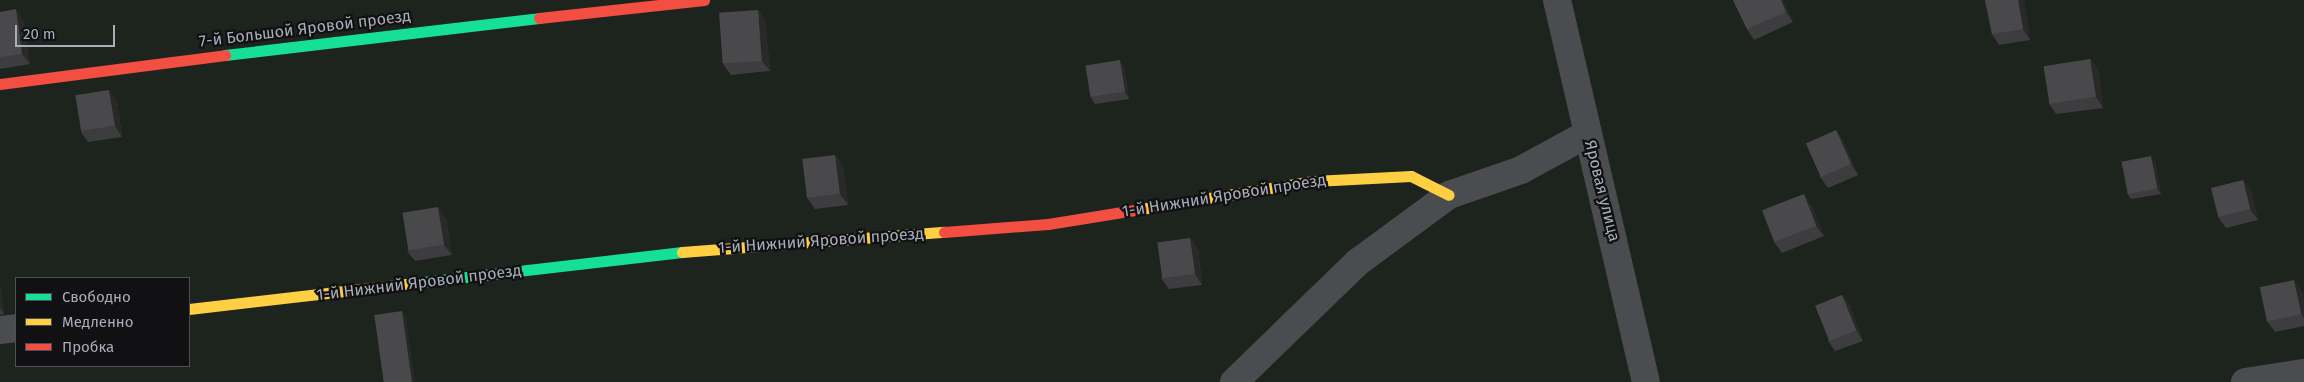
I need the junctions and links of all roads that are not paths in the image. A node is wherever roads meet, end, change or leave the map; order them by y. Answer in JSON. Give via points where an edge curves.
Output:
{"nodes":[{"id":1,"x":704,"y":0,"type":"edge"},
{"id":2,"x":1557,"y":0,"type":"edge"},
{"id":3,"x":0,"y":84,"type":"edge"},
{"id":4,"x":1587,"y":134,"type":"junction"},
{"id":5,"x":1449,"y":195,"type":"junction"},
{"id":6,"x":190,"y":309,"type":"edge"},
{"id":7,"x":15,"y":328,"type":"edge"},
{"id":8,"x":0,"y":330,"type":"edge"},
{"id":9,"x":2304,"y":373,"type":"edge"},
{"id":10,"x":1234,"y":382,"type":"edge"},
{"id":11,"x":1646,"y":382,"type":"edge"},
{"id":12,"x":2245,"y":382,"type":"edge"}],
"edges":[{"from":1,"to":3,"type":"street","name":"7-й Большой Яровой проезд","via":[[323,42]]},
{"from":2,"to":4,"type":"street","name":"Яровая улица"},
{"from":4,"to":5,"type":"street","via":[[1521,170]]},
{"from":4,"to":11,"type":"street","name":"Яровая улица","via":[[1602,184]]},
{"from":5,"to":6,"type":"street","name":"1-й Нижний Яровой проезд","via":[[1412,176],[1314,181],[1048,224],[701,250]]},
{"from":5,"to":10,"type":"street","via":[[1358,262]]},
{"from":7,"to":8,"type":"street"},
{"from":9,"to":12,"type":"street"}]}
